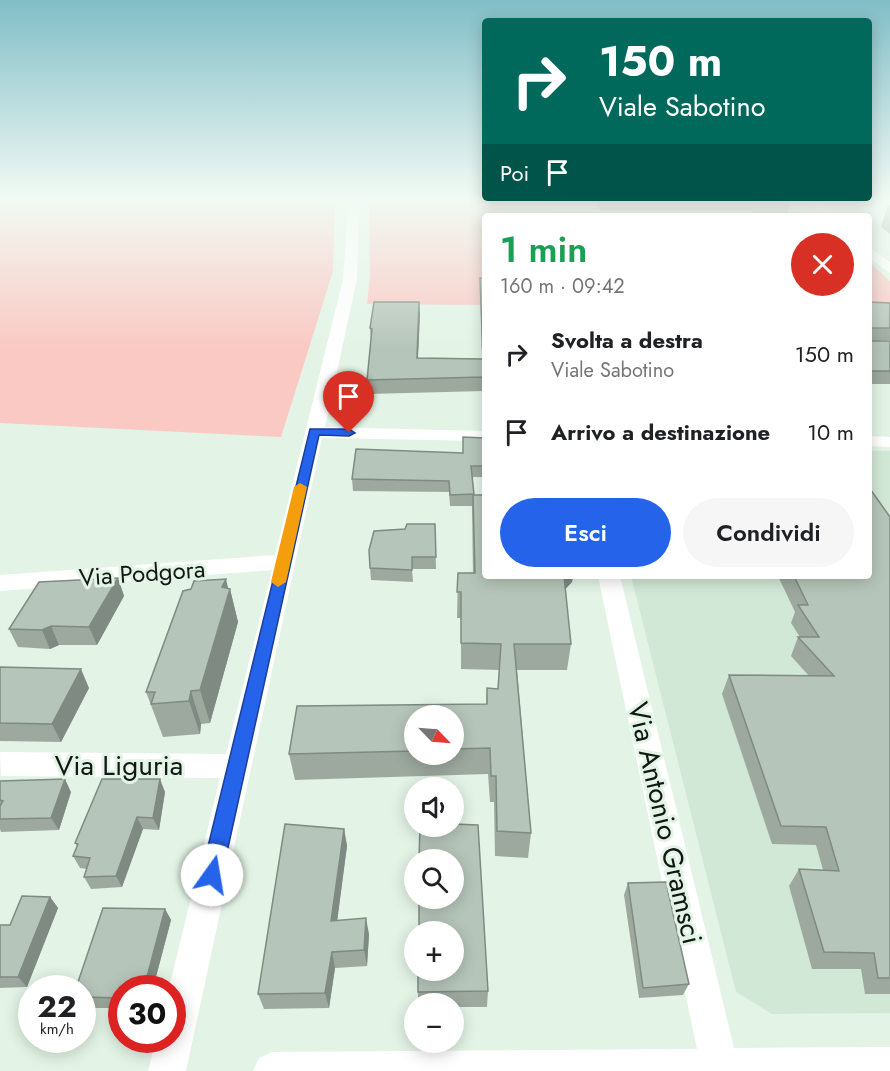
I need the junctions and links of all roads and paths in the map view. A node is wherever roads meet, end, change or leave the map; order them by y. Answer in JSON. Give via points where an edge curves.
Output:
{"nodes":[{"id":1,"x":352,"y":248,"type":"edge"},
{"id":2,"x":872,"y":253,"type":"edge"},
{"id":3,"x":890,"y":269,"type":"edge"},
{"id":4,"x":314,"y":432,"type":"junction"},
{"id":5,"x":482,"y":436,"type":"edge"},
{"id":6,"x":872,"y":441,"type":"edge"},
{"id":7,"x":890,"y":442,"type":"edge"},
{"id":8,"x":283,"y":562,"type":"junction"},
{"id":9,"x":610,"y":579,"type":"edge"},
{"id":10,"x":0,"y":583,"type":"edge"},
{"id":11,"x":1,"y":764,"type":"edge"},
{"id":12,"x":237,"y":766,"type":"junction"},
{"id":13,"x":890,"y":1066,"type":"edge"},
{"id":14,"x":721,"y":1069,"type":"edge"},
{"id":15,"x":167,"y":1071,"type":"edge"},
{"id":16,"x":272,"y":1071,"type":"edge"}],
"edges":[{"from":1,"to":4,"type":"street","via":[[350,279]]},
{"from":2,"to":3,"type":"street"},
{"from":4,"to":5,"type":"street"},
{"from":4,"to":8,"type":"street"},
{"from":6,"to":7,"type":"street"},
{"from":8,"to":10,"type":"street","name":"Via Podgora"},
{"from":8,"to":12,"type":"street"},
{"from":9,"to":14,"type":"street","name":"Via Antonio Gramsci"},
{"from":11,"to":12,"type":"street","name":"Via Liguria"},
{"from":12,"to":15,"type":"street"},
{"from":13,"to":14,"type":"street"},
{"from":14,"to":16,"type":"street"}]}
